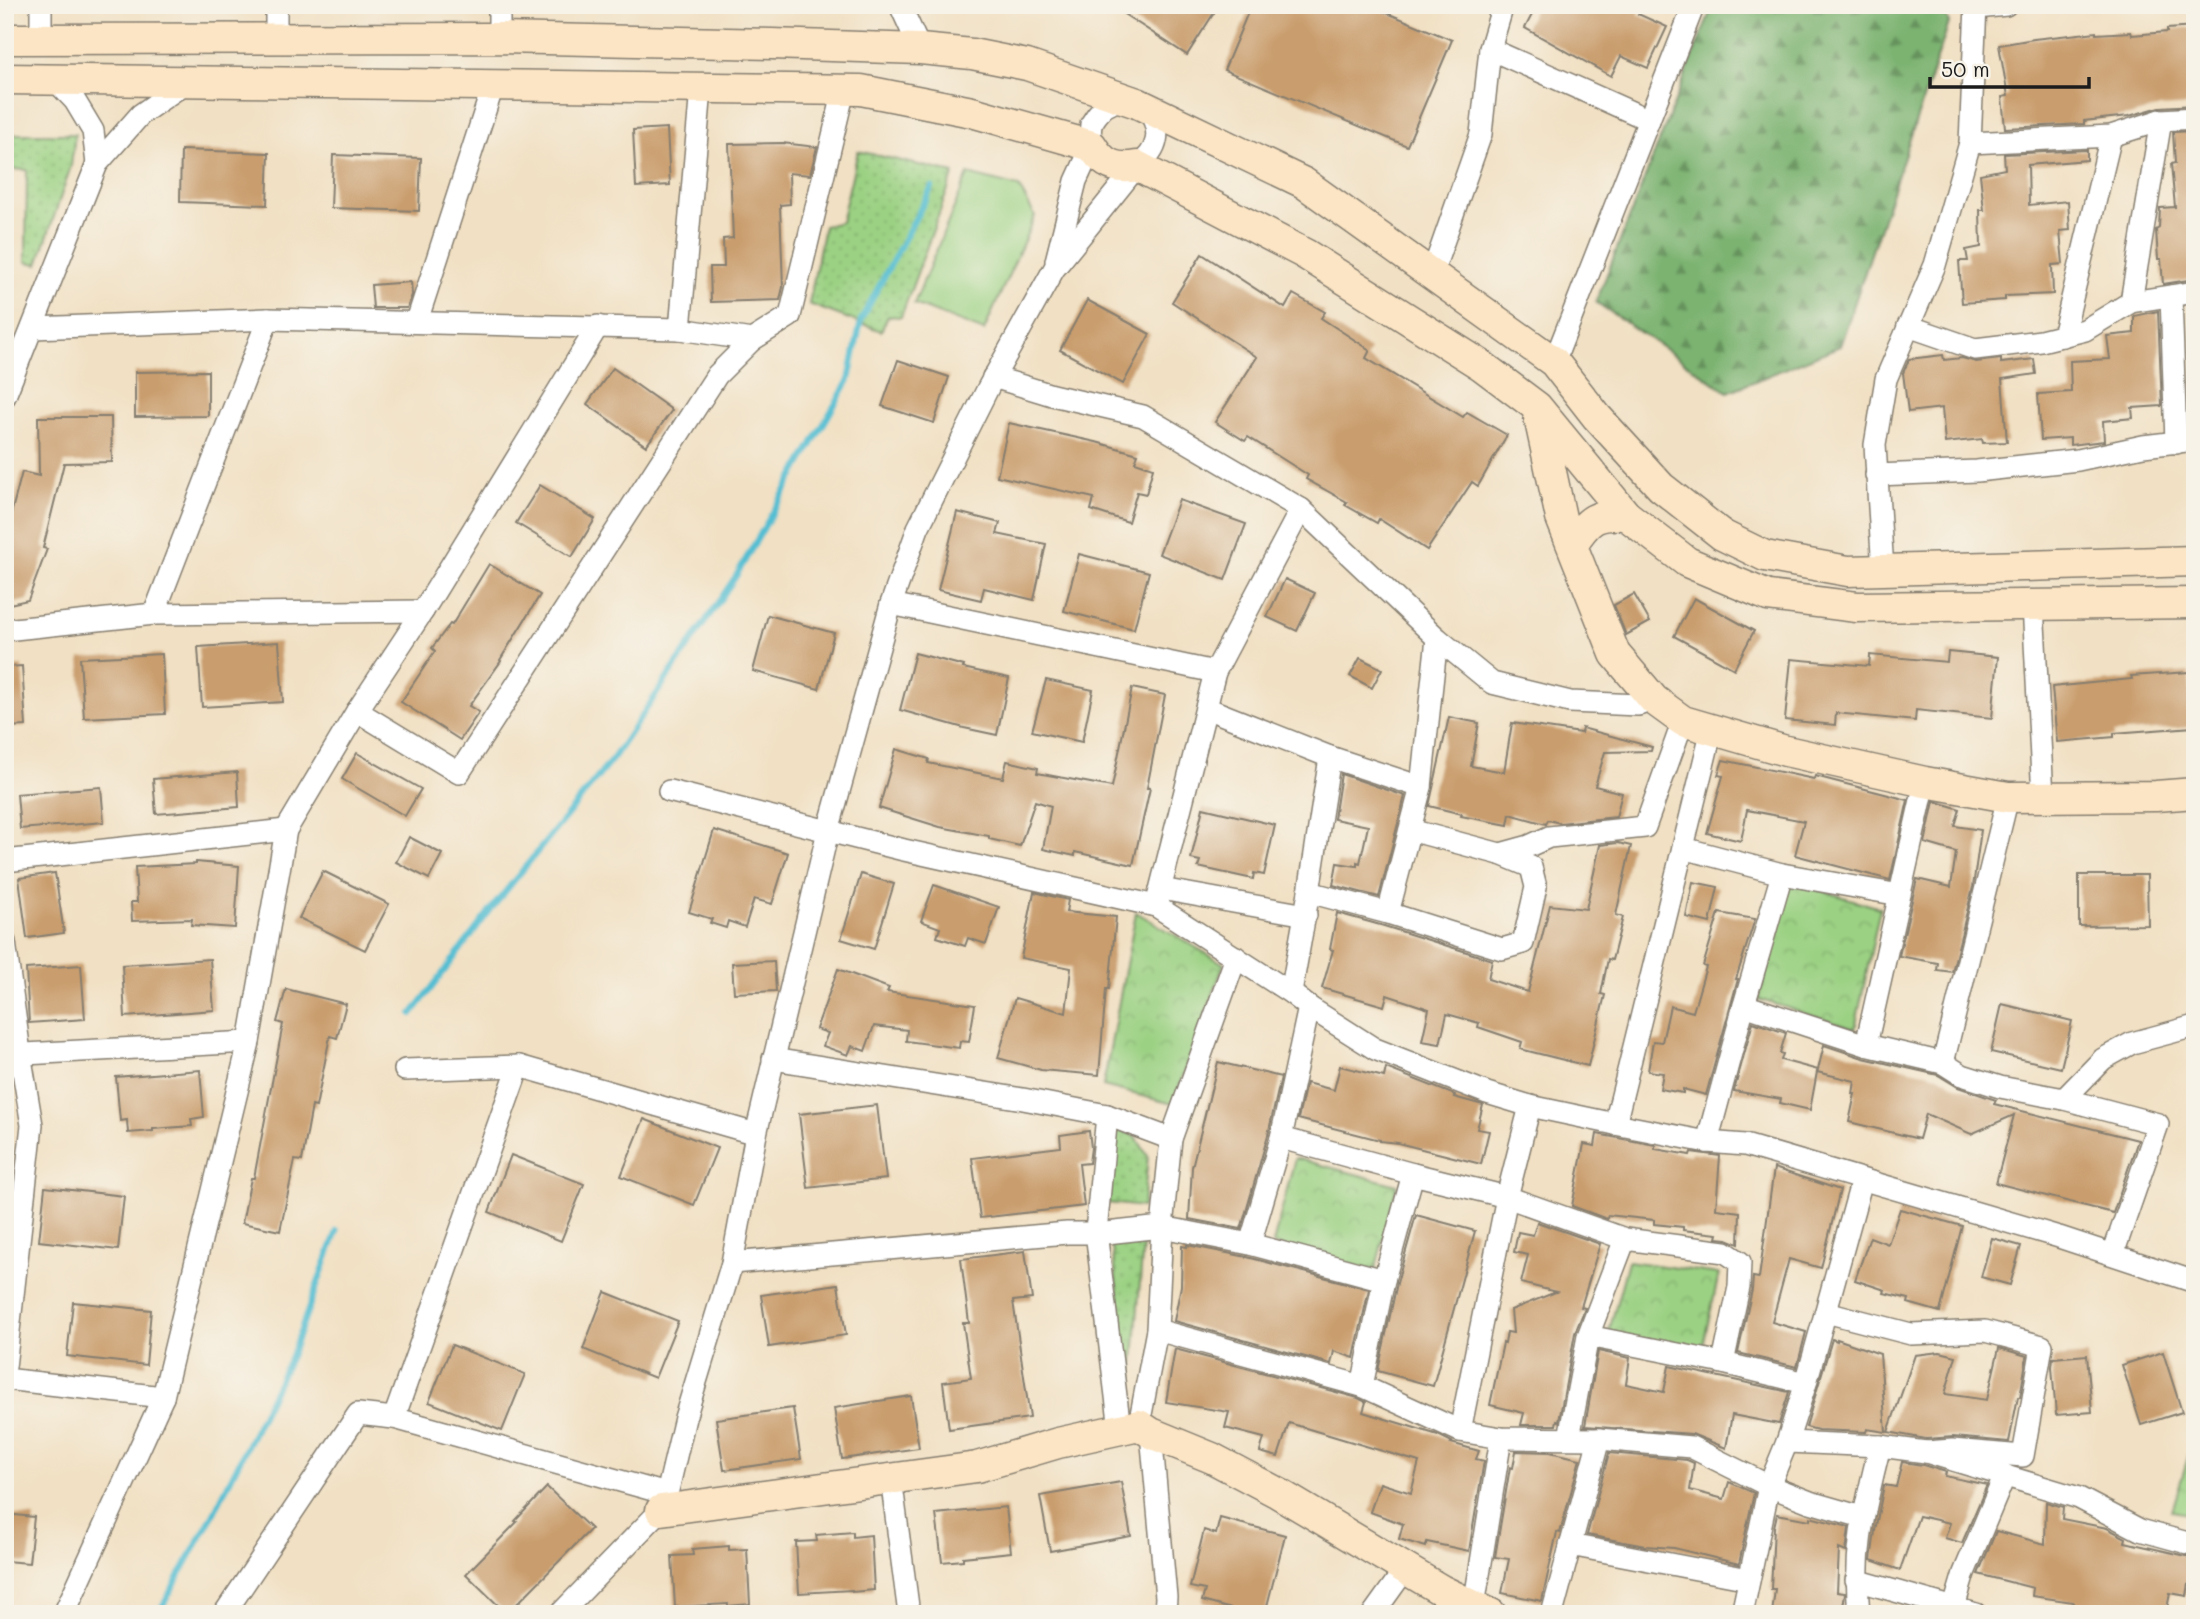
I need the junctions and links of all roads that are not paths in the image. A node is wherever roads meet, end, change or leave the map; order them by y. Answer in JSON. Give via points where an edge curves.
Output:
{"nodes":[{"id":1,"x":41,"y":5,"type":"edge"},
{"id":2,"x":276,"y":5,"type":"edge"},
{"id":3,"x":499,"y":5,"type":"edge"},
{"id":4,"x":900,"y":5,"type":"edge"},
{"id":5,"x":1503,"y":5,"type":"edge"},
{"id":6,"x":2006,"y":5,"type":"edge"},
{"id":7,"x":1691,"y":6,"type":"edge"},
{"id":8,"x":1977,"y":6,"type":"edge"},
{"id":9,"x":276,"y":38,"type":"junction"},
{"id":10,"x":499,"y":38,"type":"junction"},
{"id":11,"x":5,"y":39,"type":"edge"},
{"id":12,"x":41,"y":40,"type":"junction"},
{"id":13,"x":920,"y":49,"type":"junction"},
{"id":14,"x":1490,"y":49,"type":"junction"},
{"id":15,"x":5,"y":79,"type":"edge"},
{"id":16,"x":55,"y":80,"type":"junction"},
{"id":17,"x":187,"y":82,"type":"junction"},
{"id":18,"x":493,"y":86,"type":"junction"},
{"id":19,"x":701,"y":89,"type":"junction"},
{"id":20,"x":844,"y":90,"type":"junction"},
{"id":21,"x":1136,"y":105,"type":"junction"},
{"id":22,"x":2195,"y":118,"type":"edge"},
{"id":23,"x":1649,"y":120,"type":"junction"},
{"id":24,"x":2161,"y":120,"type":"junction"},
{"id":25,"x":2111,"y":136,"type":"junction"},
{"id":26,"x":1970,"y":143,"type":"junction"},
{"id":27,"x":1092,"y":146,"type":"junction"},
{"id":28,"x":97,"y":164,"type":"junction"},
{"id":29,"x":1137,"y":166,"type":"junction"},
{"id":30,"x":1054,"y":269,"type":"junction"},
{"id":31,"x":1432,"y":274,"type":"junction"},
{"id":32,"x":2195,"y":292,"type":"edge"},
{"id":33,"x":2171,"y":296,"type":"junction"},
{"id":34,"x":2131,"y":302,"type":"junction"},
{"id":35,"x":268,"y":319,"type":"junction"},
{"id":36,"x":416,"y":321,"type":"junction"},
{"id":37,"x":598,"y":326,"type":"junction"},
{"id":38,"x":1908,"y":327,"type":"junction"},
{"id":39,"x":33,"y":328,"type":"junction"},
{"id":40,"x":680,"y":329,"type":"junction"},
{"id":41,"x":2063,"y":336,"type":"junction"},
{"id":42,"x":752,"y":340,"type":"junction"},
{"id":43,"x":1554,"y":362,"type":"junction"},
{"id":44,"x":993,"y":377,"type":"junction"},
{"id":45,"x":5,"y":396,"type":"edge"},
{"id":46,"x":1537,"y":407,"type":"junction"},
{"id":47,"x":2185,"y":441,"type":"edge"},
{"id":48,"x":1876,"y":475,"type":"junction"},
{"id":49,"x":1301,"y":509,"type":"junction"},
{"id":50,"x":1626,"y":515,"type":"junction"},
{"id":51,"x":1573,"y":543,"type":"junction"},
{"id":52,"x":2195,"y":561,"type":"edge"},
{"id":53,"x":1884,"y":570,"type":"junction"},
{"id":54,"x":2195,"y":603,"type":"edge"},
{"id":55,"x":891,"y":604,"type":"junction"},
{"id":56,"x":2033,"y":604,"type":"junction"},
{"id":57,"x":423,"y":611,"type":"junction"},
{"id":58,"x":154,"y":614,"type":"junction"},
{"id":59,"x":5,"y":630,"type":"edge"},
{"id":60,"x":1437,"y":638,"type":"junction"},
{"id":61,"x":1216,"y":672,"type":"junction"},
{"id":62,"x":1654,"y":700,"type":"junction"},
{"id":63,"x":1206,"y":709,"type":"junction"},
{"id":64,"x":357,"y":710,"type":"junction"},
{"id":65,"x":1683,"y":721,"type":"junction"},
{"id":66,"x":1712,"y":729,"type":"junction"},
{"id":67,"x":1330,"y":757,"type":"junction"},
{"id":68,"x":1924,"y":782,"type":"junction"},
{"id":69,"x":1421,"y":787,"type":"junction"},
{"id":70,"x":669,"y":791,"type":"dead end"},
{"id":71,"x":2195,"y":793,"type":"edge"},
{"id":72,"x":2008,"y":797,"type":"junction"},
{"id":73,"x":2043,"y":797,"type":"junction"},
{"id":74,"x":286,"y":830,"type":"junction"},
{"id":75,"x":1410,"y":830,"type":"junction"},
{"id":76,"x":828,"y":831,"type":"junction"},
{"id":77,"x":1683,"y":848,"type":"junction"},
{"id":78,"x":1500,"y":854,"type":"junction"},
{"id":79,"x":5,"y":862,"type":"edge"},
{"id":80,"x":1782,"y":874,"type":"junction"},
{"id":81,"x":1309,"y":892,"type":"junction"},
{"id":82,"x":1900,"y":895,"type":"junction"},
{"id":83,"x":1158,"y":898,"type":"junction"},
{"id":84,"x":1388,"y":913,"type":"junction"},
{"id":85,"x":1306,"y":915,"type":"junction"},
{"id":86,"x":5,"y":942,"type":"edge"},
{"id":87,"x":1236,"y":957,"type":"junction"},
{"id":88,"x":1291,"y":993,"type":"junction"},
{"id":89,"x":1744,"y":1005,"type":"junction"},
{"id":90,"x":1309,"y":1007,"type":"junction"},
{"id":91,"x":2195,"y":1026,"type":"edge"},
{"id":92,"x":249,"y":1042,"type":"junction"},
{"id":93,"x":1866,"y":1045,"type":"junction"},
{"id":94,"x":13,"y":1054,"type":"edge"},
{"id":95,"x":773,"y":1059,"type":"junction"},
{"id":96,"x":1943,"y":1063,"type":"junction"},
{"id":97,"x":519,"y":1066,"type":"junction"},
{"id":98,"x":405,"y":1070,"type":"dead end"},
{"id":99,"x":2064,"y":1099,"type":"junction"},
{"id":100,"x":1530,"y":1106,"type":"junction"},
{"id":101,"x":1107,"y":1115,"type":"junction"},
{"id":102,"x":1615,"y":1124,"type":"junction"},
{"id":103,"x":756,"y":1134,"type":"junction"},
{"id":104,"x":1281,"y":1138,"type":"junction"},
{"id":105,"x":1171,"y":1139,"type":"junction"},
{"id":106,"x":1707,"y":1142,"type":"junction"},
{"id":107,"x":1413,"y":1174,"type":"junction"},
{"id":108,"x":1862,"y":1180,"type":"junction"},
{"id":109,"x":1507,"y":1197,"type":"junction"},
{"id":110,"x":1162,"y":1227,"type":"junction"},
{"id":111,"x":1096,"y":1232,"type":"junction"},
{"id":112,"x":1626,"y":1239,"type":"junction"},
{"id":113,"x":1250,"y":1244,"type":"junction"},
{"id":114,"x":2113,"y":1254,"type":"junction"},
{"id":115,"x":732,"y":1264,"type":"junction"},
{"id":116,"x":1384,"y":1280,"type":"junction"},
{"id":117,"x":2195,"y":1282,"type":"edge"},
{"id":118,"x":1826,"y":1312,"type":"junction"},
{"id":119,"x":1157,"y":1330,"type":"junction"},
{"id":120,"x":1588,"y":1336,"type":"junction"},
{"id":121,"x":1723,"y":1363,"type":"junction"},
{"id":122,"x":5,"y":1367,"type":"edge"},
{"id":123,"x":5,"y":1380,"type":"edge"},
{"id":124,"x":1806,"y":1383,"type":"junction"},
{"id":125,"x":1362,"y":1385,"type":"junction"},
{"id":126,"x":163,"y":1397,"type":"junction"},
{"id":127,"x":394,"y":1419,"type":"junction"},
{"id":128,"x":1137,"y":1429,"type":"junction"},
{"id":129,"x":1460,"y":1431,"type":"junction"},
{"id":130,"x":1502,"y":1438,"type":"junction"},
{"id":131,"x":1569,"y":1438,"type":"junction"},
{"id":132,"x":1599,"y":1439,"type":"junction"},
{"id":133,"x":1787,"y":1442,"type":"junction"},
{"id":134,"x":1880,"y":1446,"type":"junction"},
{"id":135,"x":1926,"y":1452,"type":"junction"},
{"id":136,"x":2005,"y":1475,"type":"junction"},
{"id":137,"x":891,"y":1478,"type":"junction"},
{"id":138,"x":1769,"y":1486,"type":"junction"},
{"id":139,"x":664,"y":1502,"type":"junction"},
{"id":140,"x":1862,"y":1517,"type":"junction"},
{"id":141,"x":1570,"y":1545,"type":"junction"},
{"id":142,"x":2195,"y":1545,"type":"edge"},
{"id":143,"x":1406,"y":1568,"type":"junction"},
{"id":144,"x":1749,"y":1579,"type":"junction"},
{"id":145,"x":1856,"y":1580,"type":"junction"},
{"id":146,"x":1954,"y":1607,"type":"junction"},
{"id":147,"x":1483,"y":1610,"type":"edge"},
{"id":148,"x":64,"y":1614,"type":"edge"},
{"id":149,"x":224,"y":1614,"type":"edge"},
{"id":150,"x":560,"y":1614,"type":"edge"},
{"id":151,"x":909,"y":1614,"type":"edge"},
{"id":152,"x":1165,"y":1614,"type":"edge"},
{"id":153,"x":1373,"y":1614,"type":"edge"},
{"id":154,"x":1552,"y":1614,"type":"edge"},
{"id":155,"x":1742,"y":1614,"type":"edge"},
{"id":156,"x":1859,"y":1614,"type":"edge"},
{"id":157,"x":1976,"y":1614,"type":"edge"}],
"edges":[{"from":1,"to":12,"type":"street"},
{"from":2,"to":9,"type":"street"},
{"from":3,"to":10,"type":"street"},
{"from":4,"to":13,"type":"street"},
{"from":5,"to":14,"type":"street"},
{"from":6,"to":8,"type":"street"},
{"from":7,"to":23,"type":"street"},
{"from":8,"to":26,"type":"street"},
{"from":9,"to":10,"type":"main road"},
{"from":9,"to":12,"type":"main road"},
{"from":10,"to":13,"type":"main road"},
{"from":11,"to":12,"type":"main road"},
{"from":13,"to":21,"type":"main road","via":[[1027,65]]},
{"from":14,"to":23,"type":"street"},
{"from":14,"to":31,"type":"street","via":[[1481,134]]},
{"from":15,"to":16,"type":"main road"},
{"from":16,"to":17,"type":"main road"},
{"from":16,"to":28,"type":"street","via":[[93,131]]},
{"from":17,"to":18,"type":"main road"},
{"from":17,"to":28,"type":"street","via":[[141,114]]},
{"from":18,"to":19,"type":"main road"},
{"from":18,"to":36,"type":"street"},
{"from":19,"to":20,"type":"main road"},
{"from":19,"to":40,"type":"street"},
{"from":20,"to":27,"type":"main road","via":[[972,112]]},
{"from":20,"to":42,"type":"street","via":[[790,316]]},
{"from":21,"to":27,"type":"street","via":[[1114,102],[1104,107],[1091,124]]},
{"from":21,"to":29,"type":"street","via":[[1154,118],[1158,129],[1153,151]]},
{"from":21,"to":31,"type":"main road","via":[[1304,183]]},
{"from":22,"to":24,"type":"street"},
{"from":23,"to":43,"type":"street"},
{"from":24,"to":25,"type":"street"},
{"from":24,"to":34,"type":"street"},
{"from":25,"to":26,"type":"street"},
{"from":25,"to":41,"type":"street"},
{"from":26,"to":38,"type":"street","via":[[1935,265]]},
{"from":27,"to":29,"type":"main road","via":[[1106,163]]},
{"from":27,"to":30,"type":"street","via":[[1076,181]]},
{"from":28,"to":39,"type":"street"},
{"from":29,"to":30,"type":"street"},
{"from":29,"to":46,"type":"main road","via":[[1305,254],[1481,365]]},
{"from":30,"to":44,"type":"street"},
{"from":31,"to":43,"type":"main road"},
{"from":32,"to":33,"type":"street"},
{"from":33,"to":34,"type":"street"},
{"from":33,"to":47,"type":"street"},
{"from":34,"to":41,"type":"street","via":[[2085,330]]},
{"from":35,"to":36,"type":"street"},
{"from":35,"to":39,"type":"street"},
{"from":35,"to":58,"type":"street"},
{"from":36,"to":37,"type":"street"},
{"from":37,"to":40,"type":"street"},
{"from":37,"to":57,"type":"street"},
{"from":38,"to":41,"type":"street","via":[[1975,349]]},
{"from":38,"to":48,"type":"street","via":[[1886,379],[1875,445]]},
{"from":39,"to":45,"type":"street"},
{"from":40,"to":42,"type":"street"},
{"from":42,"to":64,"type":"street","via":[[717,376],[458,773]]},
{"from":43,"to":53,"type":"main road","via":[[1661,487],[1722,536],[1765,556],[1848,571]]},
{"from":44,"to":49,"type":"street","via":[[1143,416]]},
{"from":44,"to":55,"type":"street","via":[[918,528]]},
{"from":46,"to":50,"type":"main road"},
{"from":46,"to":51,"type":"main road","via":[[1561,518]]},
{"from":47,"to":48,"type":"street","via":[[2078,460]]},
{"from":48,"to":53,"type":"street"},
{"from":49,"to":60,"type":"street"},
{"from":49,"to":61,"type":"street"},
{"from":50,"to":51,"type":"main road","via":[[1593,519]]},
{"from":50,"to":56,"type":"main road","via":[[1687,562],[1769,596],[1857,607]]},
{"from":51,"to":62,"type":"main road","via":[[1615,654]]},
{"from":52,"to":53,"type":"main road"},
{"from":54,"to":56,"type":"main road"},
{"from":55,"to":61,"type":"street"},
{"from":55,"to":76,"type":"street"},
{"from":56,"to":73,"type":"street"},
{"from":57,"to":58,"type":"street"},
{"from":57,"to":64,"type":"street"},
{"from":58,"to":59,"type":"street"},
{"from":60,"to":62,"type":"street","via":[[1492,684],[1570,702],[1638,705]]},
{"from":60,"to":69,"type":"street"},
{"from":61,"to":63,"type":"street"},
{"from":62,"to":65,"type":"main road"},
{"from":63,"to":67,"type":"street"},
{"from":63,"to":83,"type":"street"},
{"from":64,"to":74,"type":"street"},
{"from":65,"to":66,"type":"main road"},
{"from":65,"to":78,"type":"street","via":[[1645,827],[1549,837]]},
{"from":66,"to":68,"type":"main road"},
{"from":66,"to":77,"type":"street"},
{"from":67,"to":69,"type":"street"},
{"from":67,"to":81,"type":"street"},
{"from":68,"to":72,"type":"main road"},
{"from":68,"to":82,"type":"street"},
{"from":69,"to":75,"type":"street"},
{"from":70,"to":76,"type":"street"},
{"from":71,"to":73,"type":"main road"},
{"from":72,"to":73,"type":"main road"},
{"from":72,"to":96,"type":"street"},
{"from":74,"to":79,"type":"street"},
{"from":74,"to":92,"type":"street"},
{"from":75,"to":78,"type":"street"},
{"from":75,"to":84,"type":"street"},
{"from":76,"to":83,"type":"street"},
{"from":76,"to":95,"type":"street"},
{"from":77,"to":80,"type":"street"},
{"from":77,"to":102,"type":"street"},
{"from":78,"to":84,"type":"street","via":[[1531,867],[1536,887],[1523,943],[1502,949]]},
{"from":80,"to":82,"type":"street"},
{"from":80,"to":89,"type":"street"},
{"from":81,"to":84,"type":"street"},
{"from":81,"to":85,"type":"street"},
{"from":82,"to":93,"type":"street"},
{"from":83,"to":85,"type":"street"},
{"from":83,"to":87,"type":"street"},
{"from":85,"to":88,"type":"street"},
{"from":86,"to":94,"type":"street"},
{"from":87,"to":88,"type":"street"},
{"from":87,"to":105,"type":"street"},
{"from":88,"to":90,"type":"street"},
{"from":89,"to":93,"type":"street"},
{"from":89,"to":106,"type":"street"},
{"from":90,"to":100,"type":"street","via":[[1375,1049]]},
{"from":90,"to":104,"type":"street"},
{"from":91,"to":99,"type":"street","via":[[2132,1043],[2104,1059]]},
{"from":92,"to":94,"type":"street"},
{"from":92,"to":126,"type":"street"},
{"from":93,"to":96,"type":"street"},
{"from":94,"to":122,"type":"street","via":[[32,1125]]},
{"from":95,"to":101,"type":"street"},
{"from":95,"to":103,"type":"street"},
{"from":96,"to":99,"type":"street","via":[[1962,1075],[2000,1087]]},
{"from":97,"to":98,"type":"street"},
{"from":97,"to":103,"type":"street"},
{"from":97,"to":127,"type":"street"},
{"from":99,"to":114,"type":"street","via":[[2158,1124]]},
{"from":100,"to":102,"type":"street"},
{"from":100,"to":109,"type":"street"},
{"from":101,"to":105,"type":"street"},
{"from":101,"to":111,"type":"street"},
{"from":102,"to":106,"type":"street"},
{"from":103,"to":115,"type":"street"},
{"from":104,"to":107,"type":"street"},
{"from":104,"to":113,"type":"street"},
{"from":105,"to":110,"type":"street"},
{"from":106,"to":108,"type":"street","via":[[1745,1146]]},
{"from":107,"to":109,"type":"street"},
{"from":107,"to":116,"type":"street"},
{"from":108,"to":114,"type":"street"},
{"from":108,"to":118,"type":"street"},
{"from":109,"to":112,"type":"street"},
{"from":109,"to":129,"type":"street"},
{"from":110,"to":111,"type":"street"},
{"from":110,"to":113,"type":"street"},
{"from":110,"to":119,"type":"street"},
{"from":111,"to":115,"type":"street"},
{"from":111,"to":128,"type":"street"},
{"from":112,"to":120,"type":"street"},
{"from":112,"to":121,"type":"street","via":[[1725,1252],[1740,1262]]},
{"from":113,"to":116,"type":"street"},
{"from":114,"to":117,"type":"street"},
{"from":115,"to":139,"type":"street"},
{"from":116,"to":125,"type":"street"},
{"from":118,"to":124,"type":"street"},
{"from":118,"to":135,"type":"street","via":[[1911,1334],[1985,1331],[2042,1346],[2023,1455]]},
{"from":119,"to":125,"type":"street"},
{"from":119,"to":128,"type":"street"},
{"from":120,"to":121,"type":"street"},
{"from":120,"to":131,"type":"street"},
{"from":121,"to":124,"type":"street"},
{"from":123,"to":126,"type":"street"},
{"from":124,"to":133,"type":"street"},
{"from":125,"to":129,"type":"street"},
{"from":126,"to":148,"type":"street"},
{"from":127,"to":139,"type":"street"},
{"from":127,"to":149,"type":"street","via":[[358,1414]]},
{"from":128,"to":137,"type":"main road","via":[[1058,1443],[977,1467]]},
{"from":128,"to":143,"type":"main road","via":[[1212,1458]]},
{"from":128,"to":152,"type":"street","via":[[1166,1597]]},
{"from":129,"to":130,"type":"street"},
{"from":130,"to":131,"type":"street"},
{"from":130,"to":147,"type":"street"},
{"from":131,"to":132,"type":"street"},
{"from":132,"to":138,"type":"street","via":[[1691,1447]]},
{"from":132,"to":141,"type":"street"},
{"from":133,"to":134,"type":"street"},
{"from":133,"to":138,"type":"street"},
{"from":134,"to":135,"type":"street"},
{"from":134,"to":140,"type":"street"},
{"from":135,"to":136,"type":"street"},
{"from":136,"to":142,"type":"street","via":[[2078,1499],[2140,1530]]},
{"from":136,"to":146,"type":"street"},
{"from":137,"to":139,"type":"main road"},
{"from":137,"to":151,"type":"street"},
{"from":138,"to":140,"type":"street"},
{"from":138,"to":144,"type":"street"},
{"from":139,"to":150,"type":"street"},
{"from":140,"to":145,"type":"street"},
{"from":141,"to":144,"type":"street"},
{"from":141,"to":154,"type":"street"},
{"from":143,"to":147,"type":"main road"},
{"from":143,"to":153,"type":"street"},
{"from":144,"to":155,"type":"street"},
{"from":145,"to":146,"type":"street"},
{"from":145,"to":156,"type":"street"},
{"from":146,"to":157,"type":"street"}]}
